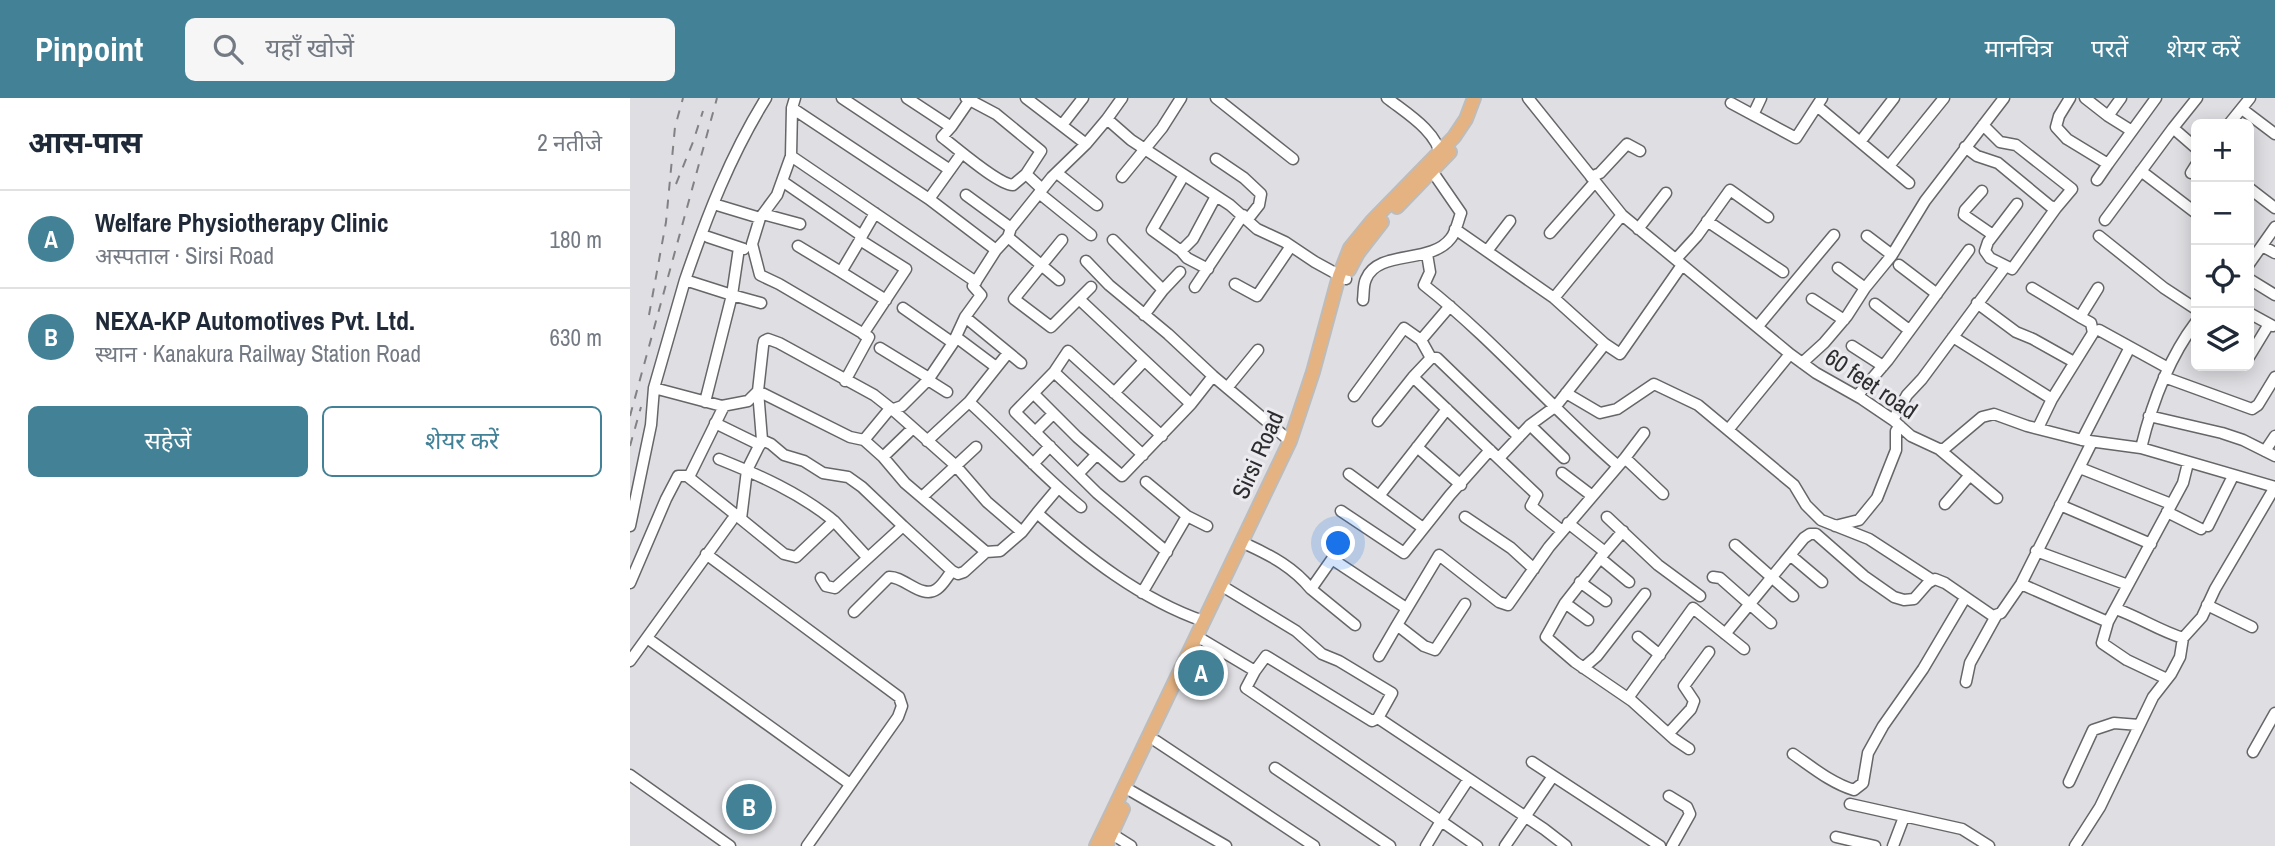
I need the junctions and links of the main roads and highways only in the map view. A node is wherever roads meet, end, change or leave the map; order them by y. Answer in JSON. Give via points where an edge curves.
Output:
{"nodes":[{"id":1,"x":1474,"y":98,"type":"edge"},
{"id":2,"x":1483,"y":98,"type":"edge"},
{"id":3,"x":1438,"y":161,"type":"junction"},
{"id":4,"x":1344,"y":275,"type":"junction"},
{"id":5,"x":1096,"y":846,"type":"edge"},
{"id":6,"x":1106,"y":846,"type":"edge"}],
"edges":[{"from":1,"to":3,"type":"main road","name":"Sirsi Road"},
{"from":2,"to":3,"type":"main road","name":"Sirsi Road","via":[[1460,142]]},
{"from":3,"to":4,"type":"main road","name":"Sirsi Road","via":[[1379,225]]},
{"from":3,"to":4,"type":"main road","name":"Sirsi Road","via":[[1372,221],[1350,248]]},
{"from":4,"to":5,"type":"main road","name":"Sirsi Road","via":[[1290,441]]},
{"from":4,"to":6,"type":"main road","name":"Sirsi Road","via":[[1304,424]]}]}
